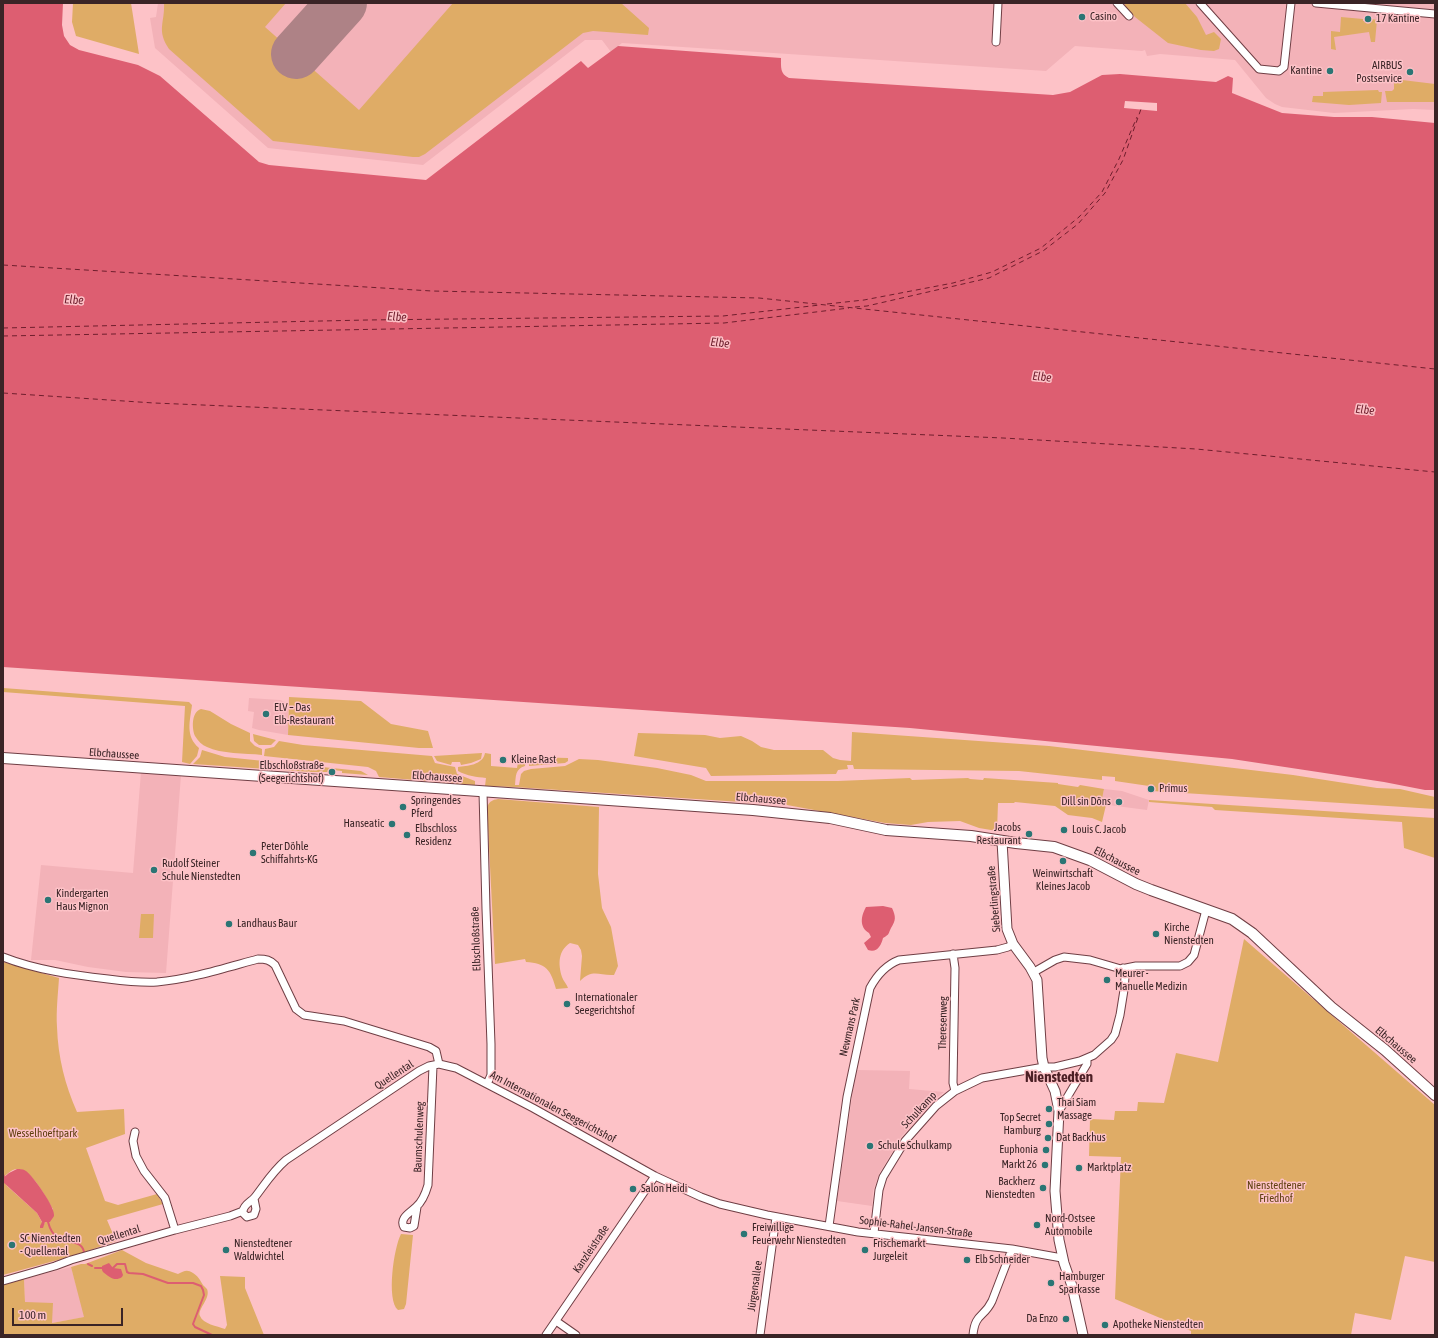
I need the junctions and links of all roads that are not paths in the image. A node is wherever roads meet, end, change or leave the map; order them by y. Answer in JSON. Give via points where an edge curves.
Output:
{"nodes":[{"id":1,"x":998,"y":3,"type":"edge"},
{"id":2,"x":1117,"y":3,"type":"edge"},
{"id":3,"x":1200,"y":3,"type":"edge"},
{"id":4,"x":1291,"y":3,"type":"edge"},
{"id":5,"x":1318,"y":3,"type":"edge"},
{"id":6,"x":1435,"y":14,"type":"edge"},
{"id":7,"x":1128,"y":16,"type":"dead end"},
{"id":8,"x":996,"y":42,"type":"dead end"},
{"id":9,"x":3,"y":758,"type":"edge"},
{"id":10,"x":483,"y":792,"type":"junction"},
{"id":11,"x":1002,"y":841,"type":"junction"},
{"id":12,"x":1206,"y":910,"type":"junction"},
{"id":13,"x":1013,"y":944,"type":"junction"},
{"id":14,"x":953,"y":954,"type":"junction"},
{"id":15,"x":3,"y":957,"type":"edge"},
{"id":16,"x":1123,"y":968,"type":"junction"},
{"id":17,"x":1034,"y":972,"type":"junction"},
{"id":18,"x":1086,"y":1059,"type":"junction"},
{"id":19,"x":436,"y":1065,"type":"junction"},
{"id":20,"x":1044,"y":1067,"type":"junction"},
{"id":21,"x":487,"y":1084,"type":"junction"},
{"id":22,"x":955,"y":1091,"type":"junction"},
{"id":23,"x":1435,"y":1095,"type":"edge"},
{"id":24,"x":1060,"y":1111,"type":"junction"},
{"id":25,"x":135,"y":1132,"type":"dead end"},
{"id":26,"x":655,"y":1176,"type":"junction"},
{"id":27,"x":254,"y":1198,"type":"junction"},
{"id":28,"x":416,"y":1207,"type":"dead end"},
{"id":29,"x":243,"y":1211,"type":"junction"},
{"id":30,"x":776,"y":1217,"type":"junction"},
{"id":31,"x":829,"y":1226,"type":"junction"},
{"id":32,"x":175,"y":1230,"type":"junction"},
{"id":33,"x":874,"y":1233,"type":"junction"},
{"id":34,"x":1012,"y":1249,"type":"junction"},
{"id":35,"x":1062,"y":1258,"type":"junction"},
{"id":36,"x":3,"y":1281,"type":"edge"},
{"id":37,"x":556,"y":1321,"type":"junction"},
{"id":38,"x":546,"y":1335,"type":"edge"},
{"id":39,"x":576,"y":1335,"type":"edge"},
{"id":40,"x":760,"y":1335,"type":"edge"},
{"id":41,"x":973,"y":1335,"type":"edge"},
{"id":42,"x":1083,"y":1335,"type":"edge"}],
"edges":[{"from":1,"to":8,"type":"street"},
{"from":2,"to":7,"type":"street"},
{"from":3,"to":4,"type":"street","via":[[1259,69],[1279,71],[1284,67]]},
{"from":5,"to":6,"type":"street"},
{"from":9,"to":10,"type":"main road","name":"Elbchaussee"},
{"from":10,"to":11,"type":"main road","name":"Elbchaussee","via":[[788,813],[830,818],[886,830],[971,836]]},
{"from":10,"to":21,"type":"street","name":"Elbschloßstraße","via":[[491,1044],[491,1075]]},
{"from":11,"to":12,"type":"main road","name":"Elbchaussee","via":[[1061,848],[1136,884]]},
{"from":11,"to":13,"type":"street","name":"Sieberlingstraße","via":[[1006,922]]},
{"from":12,"to":16,"type":"street","via":[[1196,951],[1186,964],[1177,967]]},
{"from":12,"to":23,"type":"main road","name":"Elbchaussee","via":[[1232,919],[1246,929],[1331,1007],[1385,1050]]},
{"from":13,"to":14,"type":"street","name":"Newmans Park","via":[[998,950]]},
{"from":13,"to":17,"type":"street","name":"Sieberlingstraße"},
{"from":14,"to":22,"type":"street","name":"Theresenweg"},
{"from":14,"to":31,"type":"street","name":"Newmans Park","via":[[907,958],[893,963],[883,969],[870,988],[846,1096]]},
{"from":15,"to":19,"type":"street","via":[[88,977],[152,982],[267,959],[275,965],[300,1014],[344,1021],[429,1047],[436,1051]]},
{"from":16,"to":17,"type":"street","via":[[1114,968],[1090,960],[1064,958]]},
{"from":16,"to":18,"type":"street","via":[[1124,990],[1115,1034],[1108,1043]]},
{"from":17,"to":20,"type":"street","name":"Sieberlingstraße","via":[[1038,988]]},
{"from":18,"to":20,"type":"street","name":"Schulkamp","via":[[1055,1067]]},
{"from":18,"to":24,"type":"street","via":[[1087,1064]]},
{"from":19,"to":21,"type":"street","name":"Am Internationalen Seegerichtshof","via":[[456,1068]]},
{"from":19,"to":27,"type":"street","name":"Quellental","via":[[419,1071],[290,1157],[272,1174]]},
{"from":19,"to":28,"type":"street","name":"Baumschulenweg","via":[[428,1185]]},
{"from":20,"to":22,"type":"street","name":"Schulkamp","via":[[982,1078]]},
{"from":20,"to":24,"type":"street","name":"Sieberlingstraße","via":[[1055,1091]]},
{"from":21,"to":26,"type":"street","name":"Am Internationalen Seegerichtshof"},
{"from":22,"to":33,"type":"street","name":"Schulkamp","via":[[936,1106],[911,1133],[886,1172],[879,1190]]},
{"from":24,"to":35,"type":"street","name":"Sieberlingstraße","via":[[1055,1191]]},
{"from":25,"to":32,"type":"street","via":[[133,1141],[136,1156],[165,1198]]},
{"from":26,"to":30,"type":"street","name":"Sophie-Rahel-Jansen-Straße","via":[[710,1200]]},
{"from":26,"to":37,"type":"street","name":"Kanzleistraße"},
{"from":27,"to":29,"type":"street","name":"Quellental"},
{"from":27,"to":29,"type":"street","name":"Quellental","via":[[254,1215],[247,1217]]},
{"from":29,"to":32,"type":"street","name":"Quellental"},
{"from":30,"to":31,"type":"street","name":"Sophie-Rahel-Jansen-Straße"},
{"from":30,"to":40,"type":"street","name":"Jürgensallee"},
{"from":31,"to":33,"type":"street","name":"Sophie-Rahel-Jansen-Straße"},
{"from":32,"to":36,"type":"street","name":"Quellental"},
{"from":33,"to":34,"type":"street","name":"Sophie-Rahel-Jansen-Straße"},
{"from":34,"to":35,"type":"street","name":"Sophie-Rahel-Jansen-Straße"},
{"from":34,"to":41,"type":"street","via":[[990,1306],[975,1322]]},
{"from":35,"to":42,"type":"street","name":"Sieberlingstraße","via":[[1072,1286]]},
{"from":37,"to":38,"type":"street","name":"Kanzleistraße"},
{"from":37,"to":39,"type":"street"}]}
